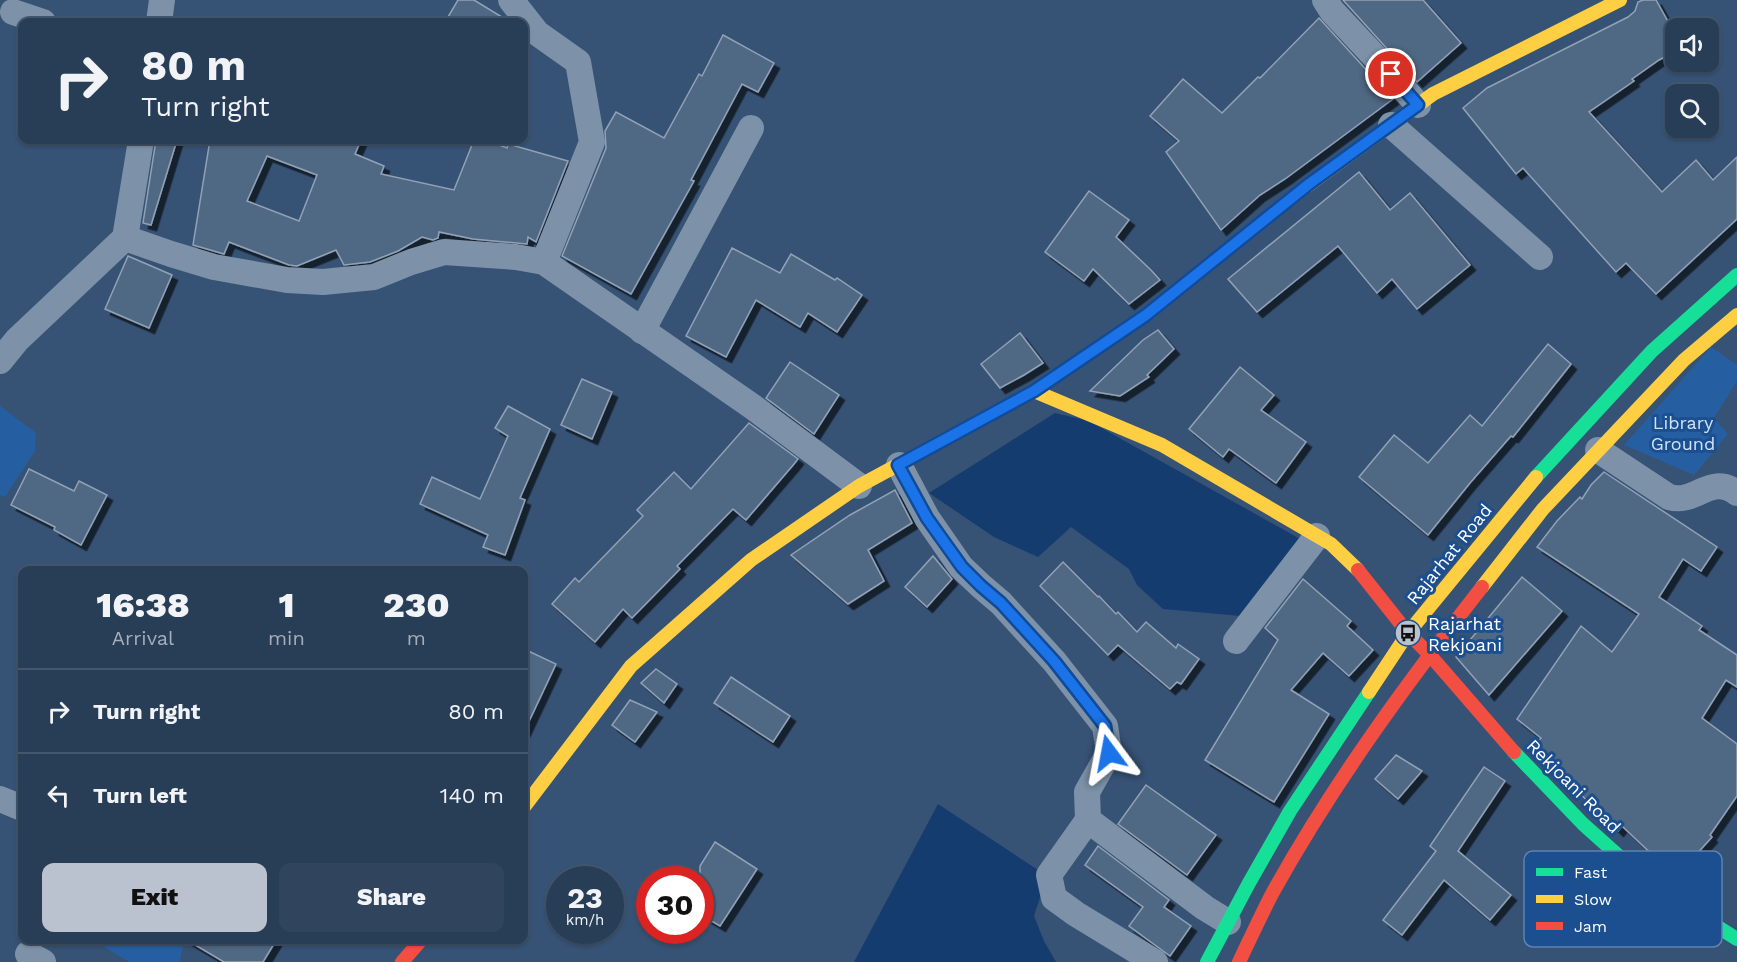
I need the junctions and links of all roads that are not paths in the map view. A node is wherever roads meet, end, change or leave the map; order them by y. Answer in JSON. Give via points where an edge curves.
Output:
{"nodes":[{"id":1,"x":162,"y":0,"type":"edge"},
{"id":2,"x":510,"y":0,"type":"edge"},
{"id":3,"x":1325,"y":0,"type":"edge"},
{"id":4,"x":1620,"y":0,"type":"edge"},
{"id":5,"x":14,"y":12,"type":"dead end"},
{"id":6,"x":32,"y":18,"type":"edge"},
{"id":7,"x":160,"y":18,"type":"edge"},
{"id":8,"x":525,"y":18,"type":"edge"},
{"id":9,"x":528,"y":22,"type":"edge"},
{"id":10,"x":1418,"y":105,"type":"junction"},
{"id":11,"x":1391,"y":125,"type":"junction"},
{"id":12,"x":751,"y":128,"type":"dead end"},
{"id":13,"x":140,"y":144,"type":"edge"},
{"id":14,"x":125,"y":238,"type":"junction"},
{"id":15,"x":1540,"y":257,"type":"dead end"},
{"id":16,"x":543,"y":261,"type":"junction"},
{"id":17,"x":1737,"y":275,"type":"edge"},
{"id":18,"x":1737,"y":315,"type":"edge"},
{"id":19,"x":642,"y":331,"type":"junction"},
{"id":20,"x":0,"y":361,"type":"edge"},
{"id":21,"x":1034,"y":391,"type":"junction"},
{"id":22,"x":1598,"y":450,"type":"junction"},
{"id":23,"x":898,"y":465,"type":"junction"},
{"id":24,"x":859,"y":486,"type":"junction"},
{"id":25,"x":1737,"y":493,"type":"edge"},
{"id":26,"x":1317,"y":536,"type":"junction"},
{"id":27,"x":1407,"y":633,"type":"junction"},
{"id":28,"x":1236,"y":641,"type":"dead end"},
{"id":29,"x":1430,"y":654,"type":"junction"},
{"id":30,"x":0,"y":799,"type":"edge"},
{"id":31,"x":528,"y":802,"type":"edge"},
{"id":32,"x":18,"y":806,"type":"edge"},
{"id":33,"x":1088,"y":820,"type":"junction"},
{"id":34,"x":1613,"y":851,"type":"edge"},
{"id":35,"x":1228,"y":922,"type":"junction"},
{"id":36,"x":1722,"y":930,"type":"edge"},
{"id":37,"x":1737,"y":939,"type":"edge"},
{"id":38,"x":418,"y":944,"type":"edge"},
{"id":39,"x":402,"y":962,"type":"edge"},
{"id":40,"x":1155,"y":962,"type":"edge"},
{"id":41,"x":1207,"y":962,"type":"edge"},
{"id":42,"x":1239,"y":962,"type":"edge"}],
"edges":[{"from":1,"to":7,"type":"street"},
{"from":2,"to":8,"type":"street"},
{"from":3,"to":10,"type":"street"},
{"from":4,"to":10,"type":"street"},
{"from":5,"to":6,"type":"street"},
{"from":9,"to":16,"type":"street","via":[[578,62],[592,142]]},
{"from":10,"to":11,"type":"street"},
{"from":11,"to":15,"type":"street"},
{"from":11,"to":21,"type":"street","via":[[1309,184],[1146,315]]},
{"from":12,"to":19,"type":"street"},
{"from":13,"to":14,"type":"street"},
{"from":14,"to":16,"type":"street","via":[[214,267],[286,280],[323,282],[374,277],[444,252]]},
{"from":14,"to":20,"type":"street","via":[[17,340]]},
{"from":16,"to":19,"type":"street"},
{"from":17,"to":27,"type":"street","name":"Rajarhat Road","via":[[1652,351],[1591,416],[1529,484]]},
{"from":18,"to":22,"type":"street","via":[[1684,360]]},
{"from":19,"to":24,"type":"street"},
{"from":21,"to":23,"type":"street"},
{"from":21,"to":26,"type":"street","name":"Rekjoani Road","via":[[1162,445]]},
{"from":22,"to":25,"type":"street","via":[[1669,497],[1685,498],[1714,486]]},
{"from":22,"to":29,"type":"street","via":[[1543,509]]},
{"from":23,"to":24,"type":"street"},
{"from":23,"to":33,"type":"street","via":[[927,518],[962,567],[1039,645],[1105,726],[1109,753],[1087,792]]},
{"from":24,"to":31,"type":"street","via":[[751,560],[631,666]]},
{"from":26,"to":27,"type":"street","name":"Rekjoani Road","via":[[1355,566]]},
{"from":26,"to":28,"type":"street"},
{"from":27,"to":29,"type":"street","name":"Rekjoani Road"},
{"from":27,"to":35,"type":"street","name":"Rajarhat Road","via":[[1290,811]]},
{"from":29,"to":34,"type":"street","name":"Rekjoani Road","via":[[1505,743]]},
{"from":29,"to":42,"type":"street","via":[[1366,742],[1311,828]]},
{"from":30,"to":32,"type":"street"},
{"from":33,"to":35,"type":"street"},
{"from":33,"to":40,"type":"street","via":[[1049,875],[1054,898]]},
{"from":35,"to":41,"type":"street","name":"Rajarhat Road"},
{"from":36,"to":37,"type":"street","name":"Rekjoani Road"},
{"from":38,"to":39,"type":"street"}]}
